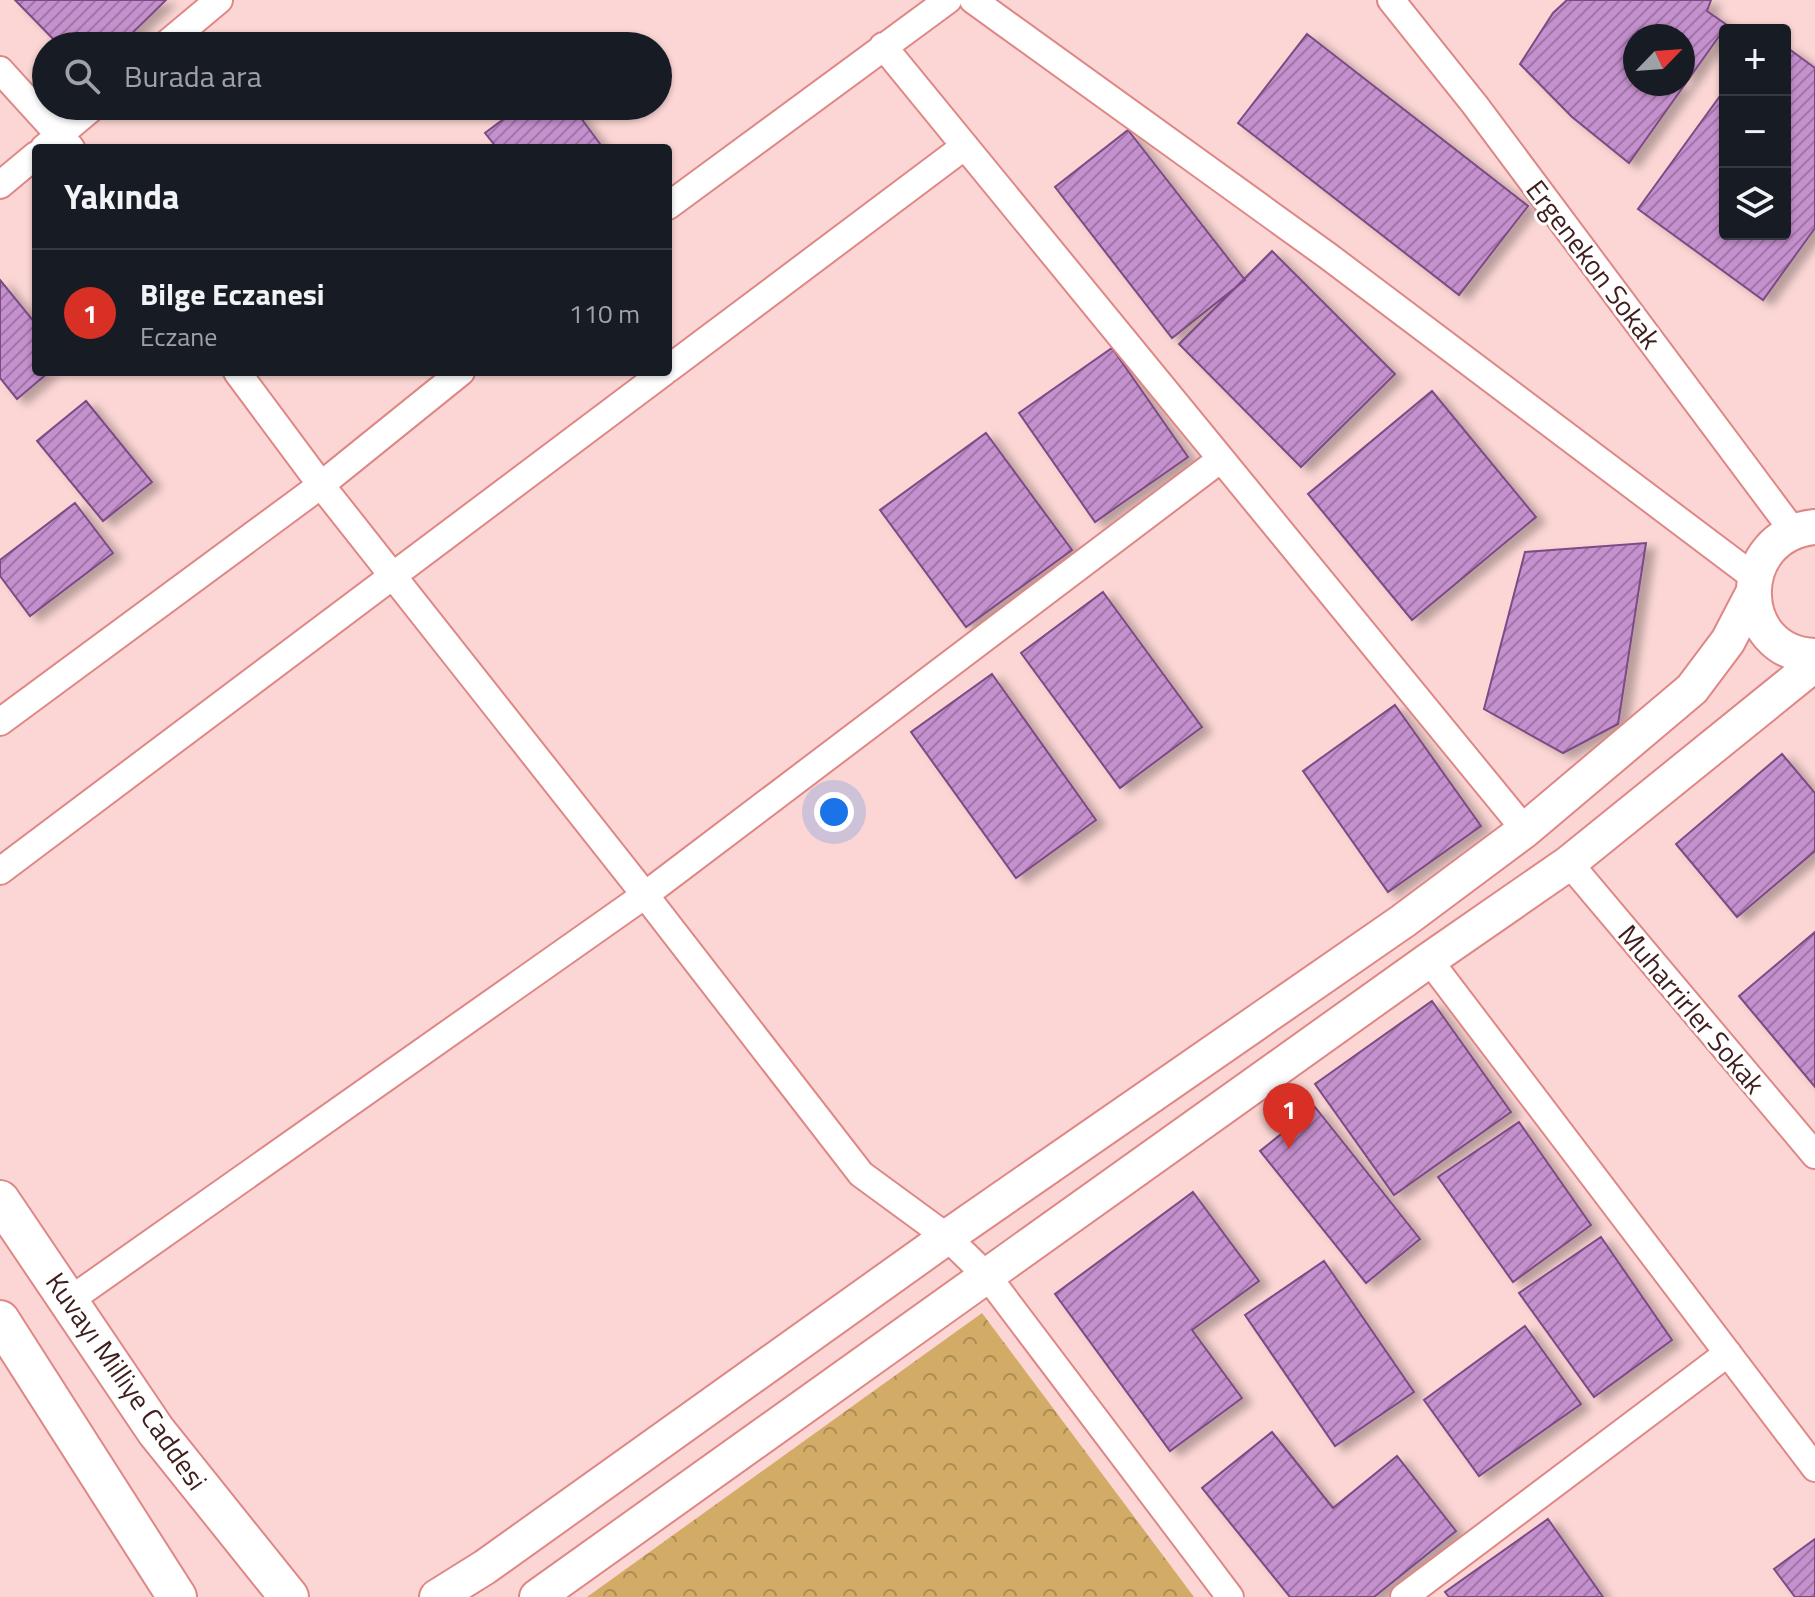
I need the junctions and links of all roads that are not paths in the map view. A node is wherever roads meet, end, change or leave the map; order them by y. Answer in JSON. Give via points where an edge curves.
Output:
{"nodes":[{"id":1,"x":219,"y":0,"type":"edge"},
{"id":2,"x":948,"y":0,"type":"edge"},
{"id":3,"x":973,"y":0,"type":"edge"},
{"id":4,"x":1391,"y":0,"type":"edge"},
{"id":5,"x":181,"y":32,"type":"edge"},
{"id":6,"x":883,"y":46,"type":"junction"},
{"id":7,"x":0,"y":70,"type":"edge"},
{"id":8,"x":32,"y":110,"type":"edge"},
{"id":9,"x":40,"y":120,"type":"edge"},
{"id":10,"x":80,"y":120,"type":"edge"},
{"id":11,"x":58,"y":143,"type":"edge"},
{"id":12,"x":965,"y":146,"type":"junction"},
{"id":13,"x":32,"y":158,"type":"edge"},
{"id":14,"x":0,"y":185,"type":"edge"},
{"id":15,"x":672,"y":203,"type":"edge"},
{"id":16,"x":672,"y":366,"type":"edge"},
{"id":17,"x":240,"y":376,"type":"edge"},
{"id":18,"x":456,"y":376,"type":"edge"},
{"id":19,"x":658,"y":376,"type":"edge"},
{"id":20,"x":1221,"y":459,"type":"junction"},
{"id":21,"x":321,"y":485,"type":"junction"},
{"id":22,"x":1806,"y":521,"type":"edge"},
{"id":23,"x":393,"y":576,"type":"junction"},
{"id":24,"x":1753,"y":585,"type":"junction"},
{"id":25,"x":1815,"y":656,"type":"edge"},
{"id":26,"x":1815,"y":664,"type":"edge"},
{"id":27,"x":0,"y":722,"type":"edge"},
{"id":28,"x":1525,"y":830,"type":"junction"},
{"id":29,"x":1569,"y":863,"type":"junction"},
{"id":30,"x":0,"y":871,"type":"edge"},
{"id":31,"x":645,"y":895,"type":"junction"},
{"id":32,"x":1429,"y":960,"type":"junction"},
{"id":33,"x":1815,"y":1155,"type":"edge"},
{"id":34,"x":0,"y":1200,"type":"edge"},
{"id":35,"x":947,"y":1237,"type":"junction"},
{"id":36,"x":988,"y":1277,"type":"junction"},
{"id":37,"x":70,"y":1300,"type":"junction"},
{"id":38,"x":5,"y":1339,"type":"edge"},
{"id":39,"x":1728,"y":1353,"type":"junction"},
{"id":40,"x":1815,"y":1468,"type":"edge"},
{"id":41,"x":177,"y":1597,"type":"edge"},
{"id":42,"x":289,"y":1597,"type":"edge"},
{"id":43,"x":437,"y":1597,"type":"edge"},
{"id":44,"x":537,"y":1597,"type":"edge"},
{"id":45,"x":1230,"y":1597,"type":"edge"},
{"id":46,"x":1404,"y":1597,"type":"edge"}],
"edges":[{"from":1,"to":5,"type":"street"},
{"from":2,"to":6,"type":"street"},
{"from":3,"to":24,"type":"street","via":[[1328,256]]},
{"from":4,"to":22,"type":"street","name":"Ergenekon Sokak"},
{"from":6,"to":12,"type":"street"},
{"from":6,"to":15,"type":"street"},
{"from":7,"to":8,"type":"street"},
{"from":9,"to":11,"type":"street"},
{"from":10,"to":11,"type":"street"},
{"from":12,"to":16,"type":"street"},
{"from":12,"to":20,"type":"street"},
{"from":13,"to":14,"type":"street"},
{"from":17,"to":21,"type":"street"},
{"from":18,"to":21,"type":"street"},
{"from":19,"to":23,"type":"street"},
{"from":20,"to":28,"type":"street"},
{"from":20,"to":31,"type":"street"},
{"from":21,"to":23,"type":"street"},
{"from":21,"to":27,"type":"street"},
{"from":22,"to":24,"type":"street","via":[[1768,550]]},
{"from":23,"to":30,"type":"street"},
{"from":23,"to":31,"type":"street"},
{"from":24,"to":25,"type":"street","via":[[1759,619],[1775,640]]},
{"from":24,"to":28,"type":"street","via":[[1728,641],[1692,689]]},
{"from":26,"to":29,"type":"street"},
{"from":28,"to":35,"type":"street","via":[[1403,921]]},
{"from":29,"to":32,"type":"street"},
{"from":29,"to":33,"type":"street","name":"Muharrirler Sokak"},
{"from":31,"to":35,"type":"street","via":[[861,1174]]},
{"from":31,"to":37,"type":"street"},
{"from":32,"to":36,"type":"street"},
{"from":32,"to":39,"type":"street"},
{"from":34,"to":37,"type":"main road","name":"Kuvayı Milliye Caddesi"},
{"from":35,"to":36,"type":"street"},
{"from":35,"to":43,"type":"street"},
{"from":36,"to":44,"type":"street"},
{"from":36,"to":45,"type":"street"},
{"from":37,"to":42,"type":"main road","name":"Kuvayı Milliye Caddesi","via":[[156,1431]]},
{"from":38,"to":41,"type":"main road"},
{"from":39,"to":40,"type":"street"},
{"from":39,"to":46,"type":"street"}]}
